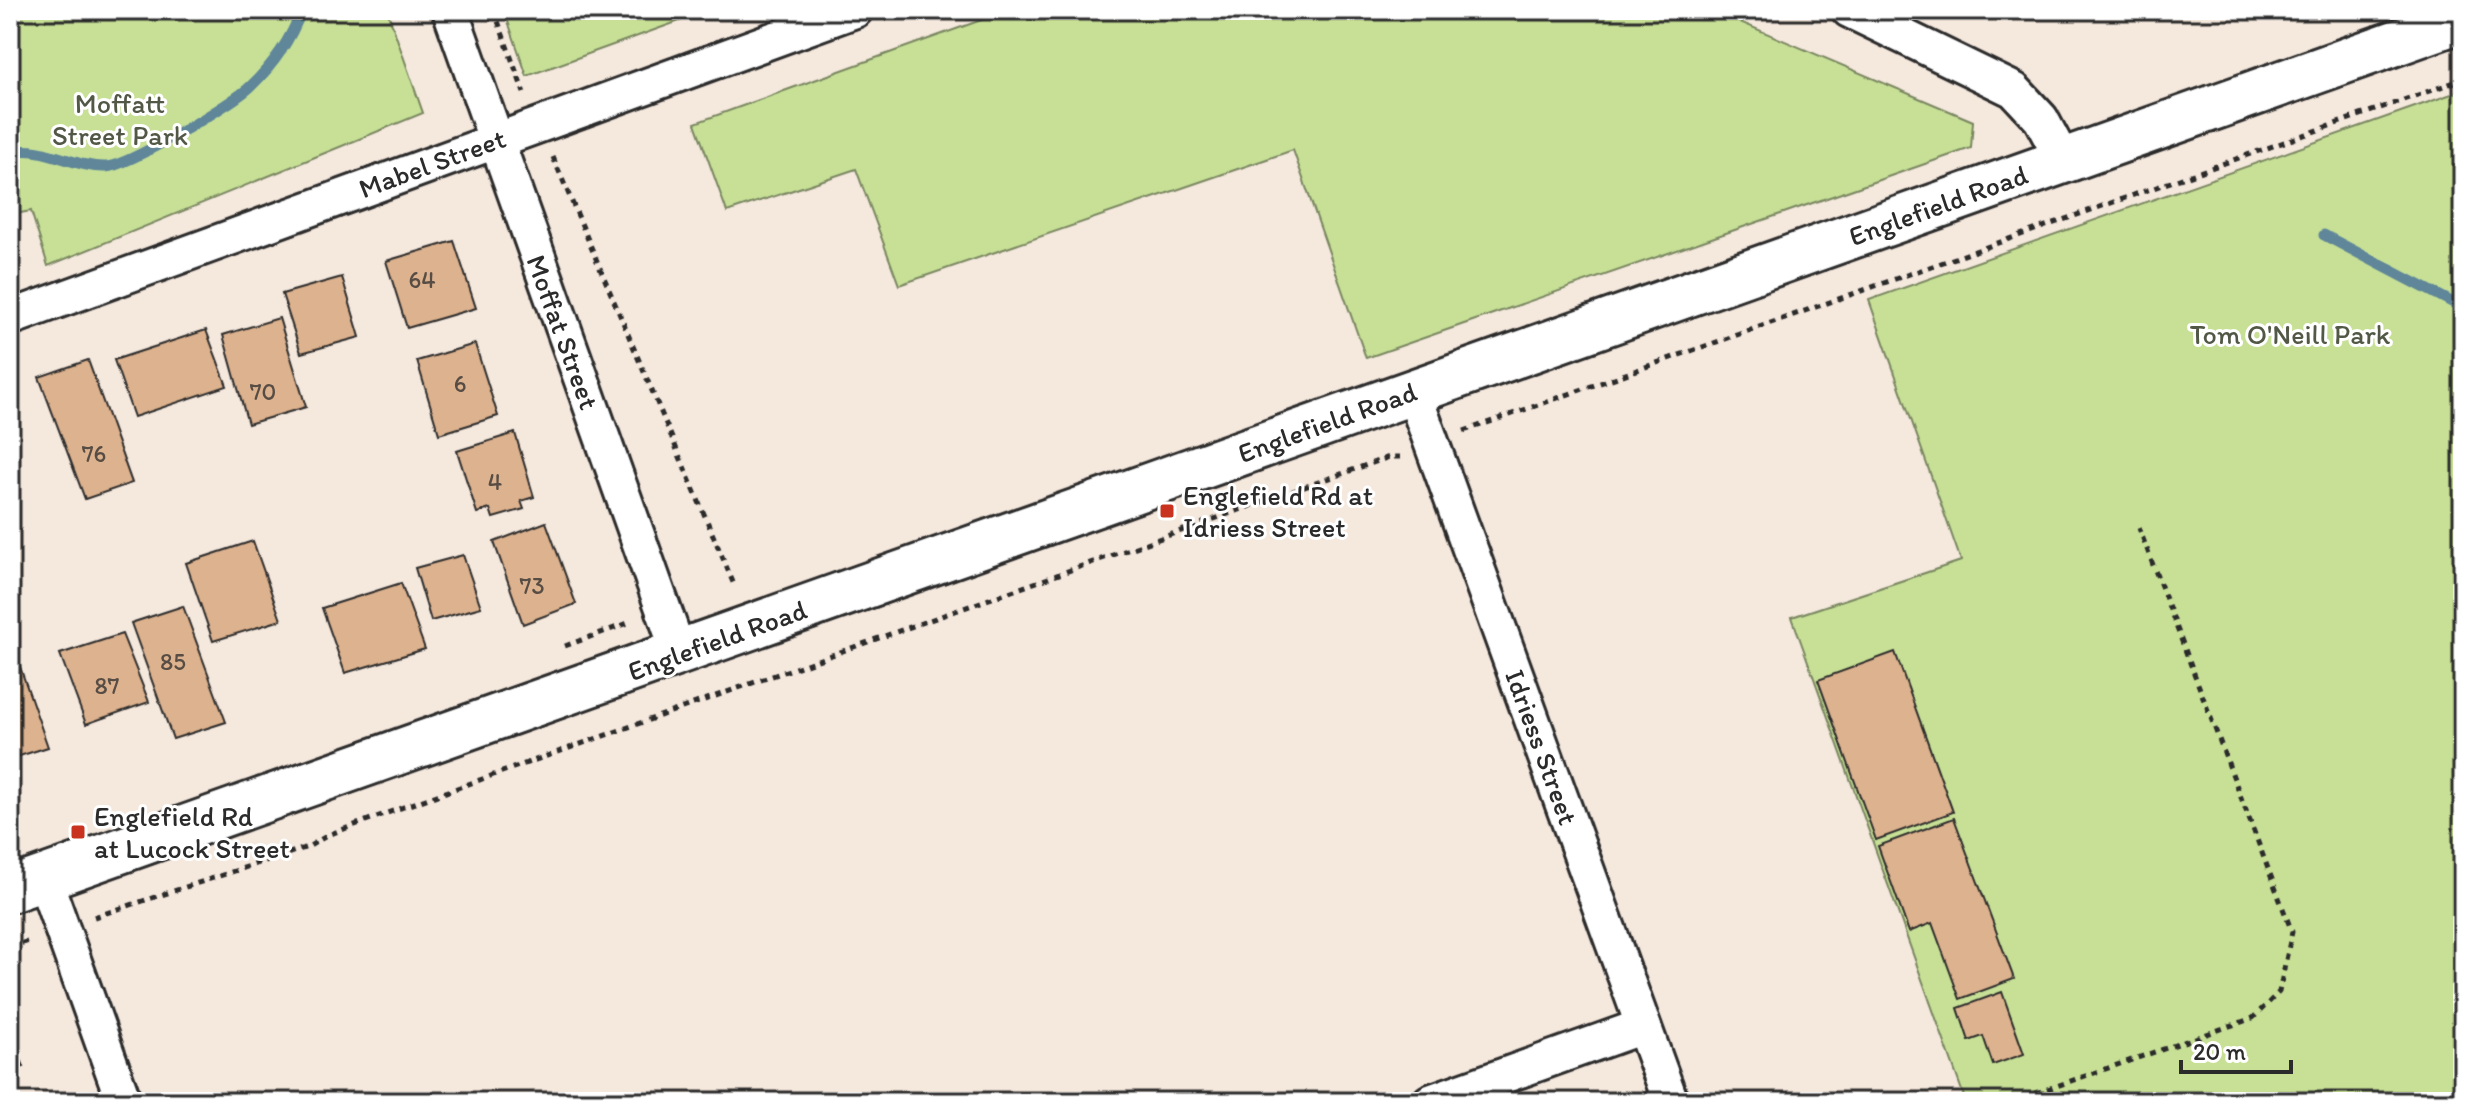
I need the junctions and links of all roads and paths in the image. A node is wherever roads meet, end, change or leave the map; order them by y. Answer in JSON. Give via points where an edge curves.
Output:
{"nodes":[{"id":1,"x":450,"y":10,"type":"edge"},
{"id":2,"x":494,"y":10,"type":"edge"},
{"id":3,"x":855,"y":10,"type":"edge"},
{"id":4,"x":1849,"y":10,"type":"edge"},
{"id":5,"x":2463,"y":19,"type":"edge"},
{"id":6,"x":2463,"y":79,"type":"edge"},
{"id":7,"x":538,"y":124,"type":"junction"},
{"id":8,"x":494,"y":140,"type":"junction"},
{"id":9,"x":2064,"y":162,"type":"junction"},
{"id":10,"x":10,"y":318,"type":"edge"},
{"id":11,"x":1413,"y":392,"type":"junction"},
{"id":12,"x":1431,"y":443,"type":"junction"},
{"id":13,"x":2139,"y":528,"type":"dead end"},
{"id":14,"x":735,"y":587,"type":"dead end"},
{"id":15,"x":679,"y":653,"type":"junction"},
{"id":16,"x":27,"y":884,"type":"edge"},
{"id":17,"x":62,"y":929,"type":"junction"},
{"id":18,"x":10,"y":947,"type":"edge"},
{"id":19,"x":1643,"y":1026,"type":"junction"},
{"id":20,"x":2013,"y":1101,"type":"edge"},
{"id":21,"x":124,"y":1102,"type":"edge"},
{"id":22,"x":1430,"y":1102,"type":"edge"},
{"id":23,"x":1671,"y":1102,"type":"edge"}],
"edges":[{"from":1,"to":8,"type":"street","name":"Moffat Street"},
{"from":2,"to":7,"type":"path"},
{"from":3,"to":7,"type":"street","name":"Mabel Street"},
{"from":4,"to":9,"type":"street","via":[[2014,90],[2041,119]]},
{"from":5,"to":9,"type":"main road","name":"Englefield Road"},
{"from":6,"to":12,"type":"path"},
{"from":7,"to":8,"type":"street","name":"Mabel Street"},
{"from":7,"to":14,"type":"path"},
{"from":8,"to":10,"type":"street","name":"Mabel Street"},
{"from":8,"to":15,"type":"street","name":"Moffat Street"},
{"from":9,"to":11,"type":"main road","name":"Englefield Road"},
{"from":11,"to":12,"type":"street","name":"Idriess Street"},
{"from":11,"to":15,"type":"main road","name":"Englefield Road"},
{"from":12,"to":17,"type":"path","via":[[409,805],[308,847]]},
{"from":12,"to":19,"type":"street","name":"Idriess Street"},
{"from":13,"to":20,"type":"path","via":[[2292,932],[2289,947],[2279,992],[2253,1018]]},
{"from":15,"to":16,"type":"main road","name":"Englefield Road"},
{"from":16,"to":17,"type":"street"},
{"from":17,"to":18,"type":"path"},
{"from":17,"to":21,"type":"street"},
{"from":19,"to":22,"type":"street"},
{"from":19,"to":23,"type":"street","name":"Idriess Street"}]}
